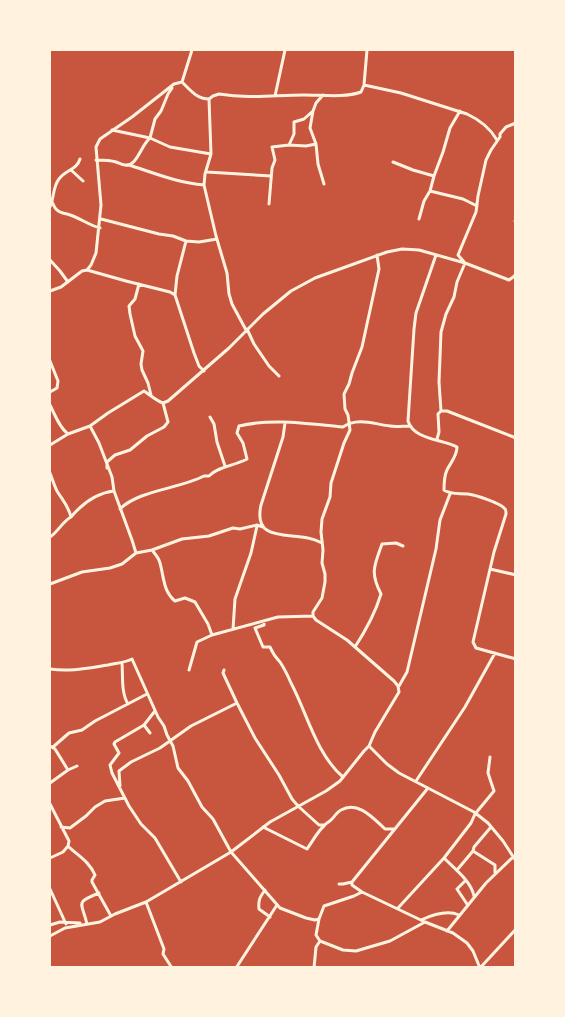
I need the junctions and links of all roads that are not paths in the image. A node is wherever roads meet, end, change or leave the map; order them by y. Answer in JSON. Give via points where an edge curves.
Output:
{"nodes":[{"id":1,"x":192,"y":50,"type":"edge"},
{"id":2,"x":285,"y":50,"type":"edge"},
{"id":3,"x":367,"y":50,"type":"edge"},
{"id":4,"x":182,"y":82,"type":"junction"},
{"id":5,"x":174,"y":84,"type":"junction"},
{"id":6,"x":364,"y":85,"type":"junction"},
{"id":7,"x":323,"y":94,"type":"junction"},
{"id":8,"x":275,"y":96,"type":"junction"},
{"id":9,"x":209,"y":99,"type":"junction"},
{"id":10,"x":313,"y":111,"type":"junction"},
{"id":11,"x":460,"y":111,"type":"junction"},
{"id":12,"x":516,"y":123,"type":"edge"},
{"id":13,"x":112,"y":130,"type":"junction"},
{"id":14,"x":150,"y":138,"type":"junction"},
{"id":15,"x":497,"y":140,"type":"junction"},
{"id":16,"x":316,"y":144,"type":"junction"},
{"id":17,"x":289,"y":145,"type":"junction"},
{"id":18,"x":211,"y":154,"type":"junction"},
{"id":19,"x":80,"y":159,"type":"dead end"},
{"id":20,"x":96,"y":160,"type":"junction"},
{"id":21,"x":393,"y":162,"type":"dead end"},
{"id":22,"x":129,"y":165,"type":"junction"},
{"id":23,"x":71,"y":170,"type":"junction"},
{"id":24,"x":207,"y":172,"type":"junction"},
{"id":25,"x":271,"y":176,"type":"junction"},
{"id":26,"x":434,"y":176,"type":"junction"},
{"id":27,"x":83,"y":181,"type":"dead end"},
{"id":28,"x":324,"y":183,"type":"dead end"},
{"id":29,"x":204,"y":185,"type":"junction"},
{"id":30,"x":430,"y":191,"type":"junction"},
{"id":31,"x":52,"y":202,"type":"junction"},
{"id":32,"x":269,"y":204,"type":"dead end"},
{"id":33,"x":477,"y":206,"type":"junction"},
{"id":34,"x":50,"y":207,"type":"edge"},
{"id":35,"x":100,"y":219,"type":"junction"},
{"id":36,"x":419,"y":219,"type":"dead end"},
{"id":37,"x":100,"y":228,"type":"junction"},
{"id":38,"x":217,"y":239,"type":"junction"},
{"id":39,"x":186,"y":241,"type":"junction"},
{"id":40,"x":377,"y":255,"type":"junction"},
{"id":41,"x":436,"y":255,"type":"junction"},
{"id":42,"x":50,"y":260,"type":"edge"},
{"id":43,"x":465,"y":263,"type":"junction"},
{"id":44,"x":87,"y":270,"type":"junction"},
{"id":45,"x":515,"y":275,"type":"edge"},
{"id":46,"x":68,"y":282,"type":"junction"},
{"id":47,"x":516,"y":282,"type":"edge"},
{"id":48,"x":139,"y":284,"type":"junction"},
{"id":49,"x":50,"y":291,"type":"edge"},
{"id":50,"x":175,"y":295,"type":"junction"},
{"id":51,"x":247,"y":330,"type":"junction"},
{"id":52,"x":50,"y":361,"type":"edge"},
{"id":53,"x":204,"y":371,"type":"junction"},
{"id":54,"x":279,"y":376,"type":"dead end"},
{"id":55,"x":50,"y":392,"type":"edge"},
{"id":56,"x":151,"y":395,"type":"junction"},
{"id":57,"x":163,"y":403,"type":"junction"},
{"id":58,"x":50,"y":405,"type":"edge"},
{"id":59,"x":441,"y":411,"type":"junction"},
{"id":60,"x":210,"y":417,"type":"dead end"},
{"id":61,"x":285,"y":423,"type":"junction"},
{"id":62,"x":349,"y":423,"type":"junction"},
{"id":63,"x":90,"y":426,"type":"junction"},
{"id":64,"x":410,"y":426,"type":"junction"},
{"id":65,"x":68,"y":434,"type":"junction"},
{"id":66,"x":516,"y":438,"type":"edge"},
{"id":67,"x":437,"y":439,"type":"junction"},
{"id":68,"x":50,"y":445,"type":"edge"},
{"id":69,"x":225,"y":466,"type":"junction"},
{"id":70,"x":107,"y":468,"type":"junction"},
{"id":71,"x":50,"y":473,"type":"edge"},
{"id":72,"x":114,"y":491,"type":"junction"},
{"id":73,"x":450,"y":494,"type":"junction"},
{"id":74,"x":120,"y":509,"type":"junction"},
{"id":75,"x":71,"y":517,"type":"junction"},
{"id":76,"x":257,"y":525,"type":"junction"},
{"id":77,"x":263,"y":526,"type":"junction"},
{"id":78,"x":50,"y":537,"type":"edge"},
{"id":79,"x":322,"y":543,"type":"junction"},
{"id":80,"x":404,"y":546,"type":"dead end"},
{"id":81,"x":152,"y":550,"type":"junction"},
{"id":82,"x":136,"y":554,"type":"junction"},
{"id":83,"x":490,"y":569,"type":"junction"},
{"id":84,"x":516,"y":575,"type":"edge"},
{"id":85,"x":50,"y":584,"type":"edge"},
{"id":86,"x":313,"y":616,"type":"junction"},
{"id":87,"x":265,"y":621,"type":"junction"},
{"id":88,"x":233,"y":629,"type":"junction"},
{"id":89,"x":212,"y":635,"type":"junction"},
{"id":90,"x":355,"y":647,"type":"junction"},
{"id":91,"x":495,"y":653,"type":"junction"},
{"id":92,"x":516,"y":659,"type":"edge"},
{"id":93,"x":122,"y":663,"type":"junction"},
{"id":94,"x":50,"y":669,"type":"edge"},
{"id":95,"x":189,"y":670,"type":"dead end"},
{"id":96,"x":224,"y":670,"type":"dead end"},
{"id":97,"x":398,"y":686,"type":"junction"},
{"id":98,"x":147,"y":694,"type":"junction"},
{"id":99,"x":237,"y":703,"type":"junction"},
{"id":100,"x":128,"y":704,"type":"junction"},
{"id":101,"x":155,"y":711,"type":"junction"},
{"id":102,"x":144,"y":725,"type":"junction"},
{"id":103,"x":150,"y":733,"type":"dead end"},
{"id":104,"x":171,"y":741,"type":"junction"},
{"id":105,"x":369,"y":746,"type":"junction"},
{"id":106,"x":51,"y":747,"type":"edge"},
{"id":107,"x":490,"y":758,"type":"dead end"},
{"id":108,"x":77,"y":766,"type":"dead end"},
{"id":109,"x":68,"y":770,"type":"junction"},
{"id":110,"x":343,"y":777,"type":"junction"},
{"id":111,"x":416,"y":781,"type":"junction"},
{"id":112,"x":50,"y":783,"type":"edge"},
{"id":113,"x":428,"y":788,"type":"junction"},
{"id":114,"x":120,"y":790,"type":"junction"},
{"id":115,"x":125,"y":798,"type":"junction"},
{"id":116,"x":50,"y":804,"type":"edge"},
{"id":117,"x":298,"y":806,"type":"junction"},
{"id":118,"x":475,"y":814,"type":"junction"},
{"id":119,"x":324,"y":825,"type":"junction"},
{"id":120,"x":61,"y":826,"type":"junction"},
{"id":121,"x":263,"y":827,"type":"junction"},
{"id":122,"x":491,"y":827,"type":"junction"},
{"id":123,"x":395,"y":829,"type":"junction"},
{"id":124,"x":68,"y":846,"type":"junction"},
{"id":125,"x":473,"y":851,"type":"junction"},
{"id":126,"x":231,"y":852,"type":"junction"},
{"id":127,"x":50,"y":858,"type":"edge"},
{"id":128,"x":444,"y":858,"type":"junction"},
{"id":129,"x":514,"y":859,"type":"edge"},
{"id":130,"x":457,"y":870,"type":"junction"},
{"id":131,"x":495,"y":873,"type":"junction"},
{"id":132,"x":465,"y":880,"type":"junction"},
{"id":133,"x":181,"y":882,"type":"junction"},
{"id":134,"x":352,"y":882,"type":"junction"},
{"id":135,"x":339,"y":884,"type":"dead end"},
{"id":136,"x":50,"y":889,"type":"edge"},
{"id":137,"x":265,"y":890,"type":"junction"},
{"id":138,"x":362,"y":892,"type":"junction"},
{"id":139,"x":99,"y":893,"type":"junction"},
{"id":140,"x":474,"y":896,"type":"junction"},
{"id":141,"x":146,"y":902,"type":"junction"},
{"id":142,"x":277,"y":904,"type":"junction"},
{"id":143,"x":467,"y":904,"type":"junction"},
{"id":144,"x":398,"y":908,"type":"junction"},
{"id":145,"x":459,"y":915,"type":"junction"},
{"id":146,"x":111,"y":916,"type":"junction"},
{"id":147,"x":270,"y":917,"type":"junction"},
{"id":148,"x":319,"y":919,"type":"junction"},
{"id":149,"x":421,"y":920,"type":"junction"},
{"id":150,"x":425,"y":922,"type":"junction"},
{"id":151,"x":66,"y":924,"type":"junction"},
{"id":152,"x":85,"y":924,"type":"junction"},
{"id":153,"x":50,"y":925,"type":"edge"},
{"id":154,"x":516,"y":929,"type":"edge"},
{"id":155,"x":447,"y":930,"type":"junction"},
{"id":156,"x":512,"y":933,"type":"junction"},
{"id":157,"x":50,"y":936,"type":"edge"},
{"id":158,"x":516,"y":938,"type":"edge"},
{"id":159,"x":320,"y":941,"type":"junction"},
{"id":160,"x":172,"y":968,"type":"edge"},
{"id":161,"x":236,"y":968,"type":"edge"},
{"id":162,"x":314,"y":968,"type":"edge"},
{"id":163,"x":480,"y":968,"type":"edge"}],
"edges":[{"from":1,"to":4,"type":"street"},
{"from":2,"to":8,"type":"street"},
{"from":3,"to":6,"type":"street"},
{"from":4,"to":5,"type":"street"},
{"from":4,"to":9,"type":"street","via":[[194,94]]},
{"from":5,"to":13,"type":"street"},
{"from":5,"to":14,"type":"street","via":[[154,119]]},
{"from":6,"to":7,"type":"street","via":[[357,94]]},
{"from":6,"to":11,"type":"street"},
{"from":7,"to":8,"type":"street"},
{"from":7,"to":10,"type":"street"},
{"from":8,"to":9,"type":"street","via":[[219,94]]},
{"from":9,"to":18,"type":"street"},
{"from":10,"to":16,"type":"street","via":[[310,128]]},
{"from":10,"to":17,"type":"street","via":[[294,122]]},
{"from":11,"to":15,"type":"street","via":[[492,131]]},
{"from":11,"to":26,"type":"street"},
{"from":12,"to":15,"type":"street","via":[[507,127]]},
{"from":13,"to":14,"type":"street"},
{"from":13,"to":20,"type":"street","via":[[100,139]]},
{"from":14,"to":18,"type":"street","via":[[170,147]]},
{"from":14,"to":22,"type":"street","via":[[137,160]]},
{"from":15,"to":33,"type":"street","via":[[486,160]]},
{"from":16,"to":17,"type":"street"},
{"from":16,"to":28,"type":"street"},
{"from":17,"to":25,"type":"street","via":[[272,147]]},
{"from":18,"to":24,"type":"street"},
{"from":19,"to":23,"type":"street"},
{"from":20,"to":22,"type":"street"},
{"from":20,"to":35,"type":"street"},
{"from":21,"to":26,"type":"street"},
{"from":22,"to":29,"type":"street","via":[[164,178]]},
{"from":23,"to":27,"type":"street"},
{"from":23,"to":31,"type":"street","via":[[59,177]]},
{"from":24,"to":25,"type":"street"},
{"from":24,"to":29,"type":"street"},
{"from":25,"to":32,"type":"street"},
{"from":26,"to":30,"type":"street"},
{"from":29,"to":38,"type":"street"},
{"from":30,"to":33,"type":"street"},
{"from":30,"to":36,"type":"street"},
{"from":31,"to":34,"type":"street"},
{"from":31,"to":37,"type":"street","via":[[61,213]]},
{"from":33,"to":43,"type":"street","via":[[458,255]]},
{"from":35,"to":37,"type":"street"},
{"from":35,"to":39,"type":"street"},
{"from":37,"to":44,"type":"street","via":[[96,253]]},
{"from":38,"to":39,"type":"street"},
{"from":38,"to":51,"type":"street","via":[[232,304]]},
{"from":39,"to":50,"type":"street"},
{"from":40,"to":41,"type":"street","via":[[402,249]]},
{"from":40,"to":51,"type":"street","via":[[303,284]]},
{"from":40,"to":62,"type":"street","via":[[380,269],[362,347],[344,394]]},
{"from":41,"to":43,"type":"street"},
{"from":41,"to":64,"type":"street","via":[[416,313]]},
{"from":42,"to":46,"type":"street"},
{"from":43,"to":45,"type":"street","via":[[509,280]]},
{"from":43,"to":59,"type":"street","via":[[441,332]]},
{"from":44,"to":46,"type":"street"},
{"from":44,"to":48,"type":"street"},
{"from":45,"to":47,"type":"street"},
{"from":46,"to":49,"type":"street"},
{"from":48,"to":50,"type":"street"},
{"from":48,"to":56,"type":"street","via":[[129,306]]},
{"from":50,"to":53,"type":"street"},
{"from":51,"to":53,"type":"street"},
{"from":51,"to":54,"type":"street"},
{"from":52,"to":55,"type":"street","via":[[58,381],[57,388]]},
{"from":53,"to":57,"type":"street"},
{"from":56,"to":57,"type":"street"},
{"from":56,"to":63,"type":"street","via":[[144,391]]},
{"from":57,"to":70,"type":"street","via":[[168,422],[164,428],[115,455],[107,462]]},
{"from":58,"to":65,"type":"street"},
{"from":59,"to":66,"type":"street"},
{"from":59,"to":67,"type":"street"},
{"from":60,"to":69,"type":"street"},
{"from":61,"to":62,"type":"street","via":[[342,428]]},
{"from":61,"to":69,"type":"street","via":[[239,426],[237,433],[247,459]]},
{"from":61,"to":77,"type":"street","via":[[259,516]]},
{"from":62,"to":64,"type":"street"},
{"from":62,"to":79,"type":"street","via":[[322,519]]},
{"from":63,"to":65,"type":"street"},
{"from":63,"to":70,"type":"street"},
{"from":64,"to":67,"type":"street","via":[[417,433]]},
{"from":65,"to":68,"type":"street"},
{"from":67,"to":73,"type":"street","via":[[457,447],[444,483],[444,490]]},
{"from":69,"to":74,"type":"street","via":[[209,476],[129,500]]},
{"from":70,"to":72,"type":"street"},
{"from":71,"to":75,"type":"street"},
{"from":72,"to":74,"type":"street"},
{"from":72,"to":75,"type":"street","via":[[91,499]]},
{"from":73,"to":83,"type":"street","via":[[470,494],[505,509]]},
{"from":73,"to":97,"type":"street","via":[[440,520],[406,672]]},
{"from":74,"to":82,"type":"street"},
{"from":75,"to":78,"type":"street"},
{"from":76,"to":77,"type":"street"},
{"from":76,"to":81,"type":"street","via":[[182,539]]},
{"from":76,"to":88,"type":"street","via":[[235,599]]},
{"from":77,"to":79,"type":"street","via":[[271,534]]},
{"from":79,"to":86,"type":"street","via":[[325,582]]},
{"from":80,"to":90,"type":"street","via":[[382,544],[374,568],[374,581],[381,594],[368,628]]},
{"from":81,"to":82,"type":"street"},
{"from":81,"to":89,"type":"street","via":[[160,560],[169,596],[175,601],[185,598],[195,602]]},
{"from":82,"to":85,"type":"street","via":[[122,564]]},
{"from":83,"to":84,"type":"street"},
{"from":83,"to":91,"type":"street","via":[[473,642],[476,648]]},
{"from":86,"to":87,"type":"street"},
{"from":86,"to":90,"type":"street"},
{"from":87,"to":88,"type":"street"},
{"from":87,"to":110,"type":"street","via":[[255,628],[263,647],[270,647],[325,754]]},
{"from":88,"to":89,"type":"street"},
{"from":89,"to":95,"type":"street","via":[[197,642]]},
{"from":90,"to":97,"type":"street"},
{"from":91,"to":92,"type":"street"},
{"from":91,"to":111,"type":"street"},
{"from":93,"to":94,"type":"street","via":[[80,670]]},
{"from":93,"to":98,"type":"street","via":[[132,659]]},
{"from":93,"to":100,"type":"street"},
{"from":96,"to":99,"type":"street"},
{"from":97,"to":105,"type":"street","via":[[399,692]]},
{"from":98,"to":100,"type":"street"},
{"from":98,"to":101,"type":"street"},
{"from":99,"to":104,"type":"street","via":[[191,726]]},
{"from":99,"to":117,"type":"street"},
{"from":100,"to":106,"type":"street","via":[[69,733]]},
{"from":101,"to":102,"type":"street"},
{"from":101,"to":104,"type":"street"},
{"from":102,"to":103,"type":"street"},
{"from":102,"to":114,"type":"street","via":[[114,743],[118,753],[110,765]]},
{"from":104,"to":114,"type":"street","via":[[119,771]]},
{"from":104,"to":126,"type":"street","via":[[178,768]]},
{"from":105,"to":110,"type":"street"},
{"from":105,"to":111,"type":"street","via":[[399,773]]},
{"from":106,"to":109,"type":"street"},
{"from":107,"to":118,"type":"street","via":[[488,773],[494,791]]},
{"from":108,"to":109,"type":"street"},
{"from":109,"to":112,"type":"street"},
{"from":110,"to":117,"type":"street"},
{"from":111,"to":113,"type":"street"},
{"from":113,"to":118,"type":"street"},
{"from":113,"to":123,"type":"street"},
{"from":114,"to":115,"type":"street"},
{"from":115,"to":120,"type":"street","via":[[105,801],[70,828]]},
{"from":115,"to":133,"type":"street"},
{"from":116,"to":120,"type":"street"},
{"from":117,"to":119,"type":"street"},
{"from":117,"to":121,"type":"street"},
{"from":118,"to":122,"type":"street"},
{"from":118,"to":128,"type":"street"},
{"from":119,"to":121,"type":"street","via":[[307,849]]},
{"from":119,"to":123,"type":"street","via":[[350,807],[358,808],[385,829]]},
{"from":120,"to":124,"type":"street"},
{"from":121,"to":126,"type":"street"},
{"from":122,"to":125,"type":"street"},
{"from":122,"to":129,"type":"street"},
{"from":123,"to":134,"type":"street"},
{"from":124,"to":127,"type":"street"},
{"from":124,"to":139,"type":"street","via":[[93,869],[92,882]]},
{"from":125,"to":130,"type":"street"},
{"from":125,"to":131,"type":"street","via":[[495,865]]},
{"from":126,"to":133,"type":"street"},
{"from":126,"to":137,"type":"street"},
{"from":128,"to":130,"type":"street"},
{"from":128,"to":144,"type":"street"},
{"from":129,"to":131,"type":"street"},
{"from":130,"to":132,"type":"street"},
{"from":131,"to":140,"type":"street"},
{"from":132,"to":140,"type":"street"},
{"from":132,"to":143,"type":"street","via":[[457,889]]},
{"from":133,"to":141,"type":"street"},
{"from":134,"to":135,"type":"street"},
{"from":134,"to":138,"type":"street"},
{"from":136,"to":151,"type":"street"},
{"from":137,"to":142,"type":"street"},
{"from":137,"to":147,"type":"street","via":[[259,909]]},
{"from":138,"to":144,"type":"street"},
{"from":138,"to":148,"type":"street","via":[[324,906]]},
{"from":139,"to":146,"type":"street"},
{"from":139,"to":152,"type":"street","via":[[82,902]]},
{"from":140,"to":143,"type":"street"},
{"from":141,"to":146,"type":"street"},
{"from":141,"to":160,"type":"street","via":[[163,954]]},
{"from":142,"to":147,"type":"street"},
{"from":142,"to":148,"type":"street","via":[[306,918]]},
{"from":143,"to":145,"type":"street"},
{"from":144,"to":149,"type":"street"},
{"from":145,"to":149,"type":"street","via":[[435,914]]},
{"from":145,"to":155,"type":"street"},
{"from":146,"to":152,"type":"street"},
{"from":147,"to":161,"type":"street"},
{"from":148,"to":159,"type":"street","via":[[316,936]]},
{"from":149,"to":150,"type":"street"},
{"from":150,"to":155,"type":"street"},
{"from":150,"to":159,"type":"street","via":[[390,941],[356,951]]},
{"from":151,"to":152,"type":"street"},
{"from":151,"to":153,"type":"street"},
{"from":152,"to":157,"type":"street"},
{"from":154,"to":156,"type":"street"},
{"from":155,"to":163,"type":"street","via":[[467,943]]},
{"from":156,"to":158,"type":"street"},
{"from":156,"to":163,"type":"street"},
{"from":159,"to":162,"type":"street"}]}
